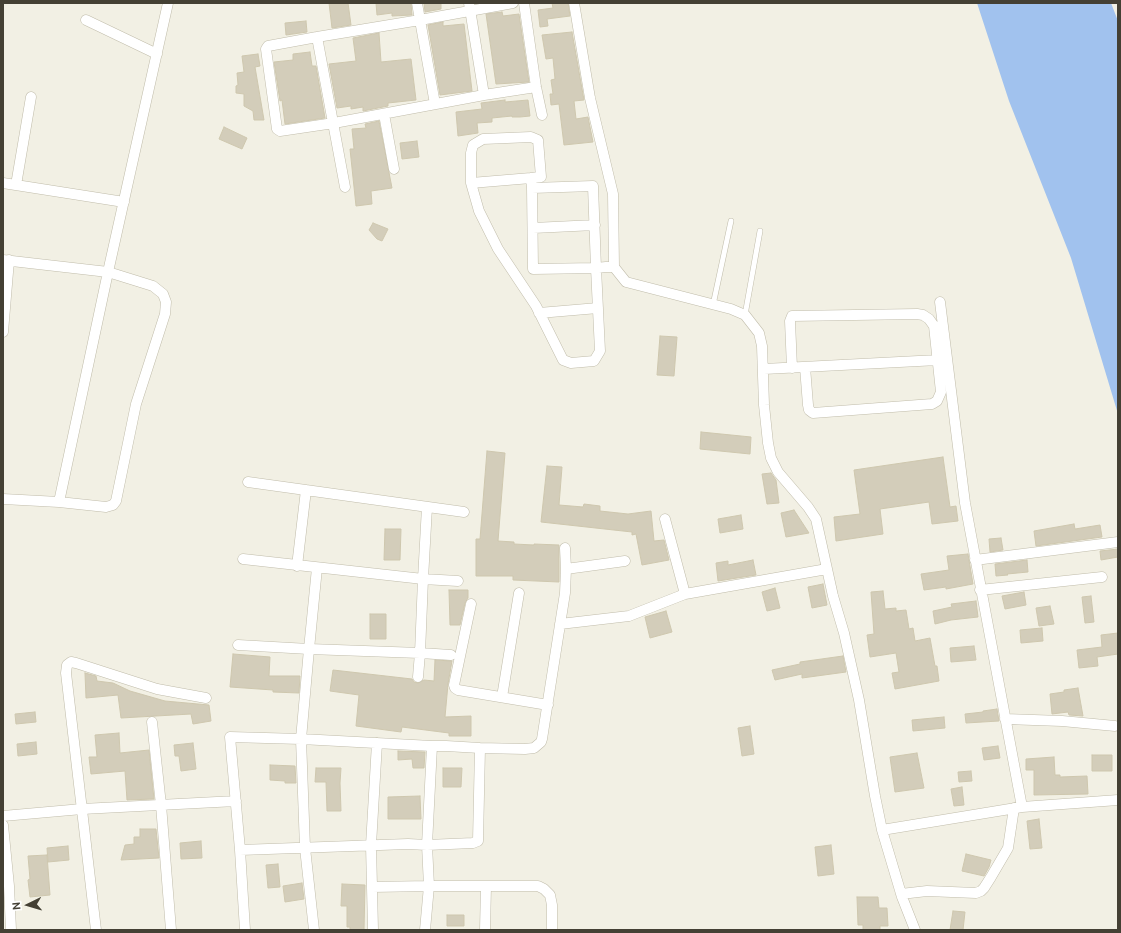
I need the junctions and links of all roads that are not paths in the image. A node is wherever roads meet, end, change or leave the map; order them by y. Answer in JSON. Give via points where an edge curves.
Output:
{"nodes":[{"id":1,"x":168,"y":3,"type":"edge"},
{"id":2,"x":417,"y":3,"type":"edge"},
{"id":3,"x":513,"y":3,"type":"edge"},
{"id":4,"x":524,"y":3,"type":"edge"},
{"id":5,"x":574,"y":3,"type":"edge"},
{"id":6,"x":470,"y":7,"type":"edge"},
{"id":7,"x":86,"y":20,"type":"dead end"},
{"id":8,"x":420,"y":20,"type":"junction"},
{"id":9,"x":317,"y":37,"type":"junction"},
{"id":10,"x":157,"y":54,"type":"junction"},
{"id":11,"x":536,"y":87,"type":"junction"},
{"id":12,"x":484,"y":95,"type":"junction"},
{"id":13,"x":32,"y":97,"type":"dead end"},
{"id":14,"x":435,"y":104,"type":"junction"},
{"id":15,"x":384,"y":114,"type":"junction"},
{"id":16,"x":542,"y":115,"type":"dead end"},
{"id":17,"x":334,"y":123,"type":"junction"},
{"id":18,"x":394,"y":169,"type":"dead end"},
{"id":19,"x":3,"y":183,"type":"edge"},
{"id":20,"x":471,"y":183,"type":"junction"},
{"id":21,"x":532,"y":183,"type":"junction"},
{"id":22,"x":16,"y":185,"type":"junction"},
{"id":23,"x":593,"y":186,"type":"junction"},
{"id":24,"x":345,"y":187,"type":"dead end"},
{"id":25,"x":612,"y":190,"type":"junction"},
{"id":26,"x":124,"y":202,"type":"junction"},
{"id":27,"x":731,"y":221,"type":"dead end"},
{"id":28,"x":595,"y":225,"type":"junction"},
{"id":29,"x":533,"y":228,"type":"junction"},
{"id":30,"x":760,"y":231,"type":"dead end"},
{"id":31,"x":6,"y":260,"type":"edge"},
{"id":32,"x":614,"y":267,"type":"junction"},
{"id":33,"x":596,"y":268,"type":"junction"},
{"id":34,"x":533,"y":269,"type":"junction"},
{"id":35,"x":108,"y":272,"type":"junction"},
{"id":36,"x":519,"y":282,"type":"junction"},
{"id":37,"x":940,"y":302,"type":"dead end"},
{"id":38,"x":713,"y":305,"type":"junction"},
{"id":39,"x":598,"y":308,"type":"junction"},
{"id":40,"x":539,"y":313,"type":"junction"},
{"id":41,"x":745,"y":315,"type":"junction"},
{"id":42,"x":3,"y":332,"type":"edge"},
{"id":43,"x":938,"y":360,"type":"junction"},
{"id":44,"x":805,"y":367,"type":"junction"},
{"id":45,"x":792,"y":368,"type":"junction"},
{"id":46,"x":764,"y":369,"type":"junction"},
{"id":47,"x":248,"y":482,"type":"dead end"},
{"id":48,"x":306,"y":490,"type":"junction"},
{"id":49,"x":3,"y":499,"type":"edge"},
{"id":50,"x":59,"y":502,"type":"junction"},
{"id":51,"x":427,"y":507,"type":"junction"},
{"id":52,"x":464,"y":512,"type":"dead end"},
{"id":53,"x":665,"y":519,"type":"dead end"},
{"id":54,"x":1118,"y":542,"type":"edge"},
{"id":55,"x":566,"y":548,"type":"dead end"},
{"id":56,"x":243,"y":559,"type":"dead end"},
{"id":57,"x":975,"y":560,"type":"junction"},
{"id":58,"x":625,"y":561,"type":"dead end"},
{"id":59,"x":297,"y":566,"type":"junction"},
{"id":60,"x":317,"y":568,"type":"junction"},
{"id":61,"x":566,"y":568,"type":"junction"},
{"id":62,"x":827,"y":569,"type":"junction"},
{"id":63,"x":1102,"y":577,"type":"dead end"},
{"id":64,"x":423,"y":579,"type":"junction"},
{"id":65,"x":458,"y":581,"type":"dead end"},
{"id":66,"x":980,"y":590,"type":"junction"},
{"id":67,"x":519,"y":593,"type":"dead end"},
{"id":68,"x":685,"y":594,"type":"junction"},
{"id":69,"x":471,"y":604,"type":"dead end"},
{"id":70,"x":560,"y":624,"type":"junction"},
{"id":71,"x":238,"y":645,"type":"dead end"},
{"id":72,"x":308,"y":649,"type":"junction"},
{"id":73,"x":420,"y":653,"type":"junction"},
{"id":74,"x":451,"y":655,"type":"dead end"},
{"id":75,"x":418,"y":677,"type":"dead end"},
{"id":76,"x":206,"y":698,"type":"dead end"},
{"id":77,"x":502,"y":698,"type":"junction"},
{"id":78,"x":548,"y":705,"type":"junction"},
{"id":79,"x":1005,"y":719,"type":"junction"},
{"id":80,"x":152,"y":722,"type":"dead end"},
{"id":81,"x":1115,"y":726,"type":"dead end"},
{"id":82,"x":301,"y":739,"type":"junction"},
{"id":83,"x":377,"y":743,"type":"junction"},
{"id":84,"x":432,"y":746,"type":"junction"},
{"id":85,"x":480,"y":748,"type":"junction"},
{"id":86,"x":1118,"y":800,"type":"edge"},
{"id":87,"x":236,"y":801,"type":"junction"},
{"id":88,"x":161,"y":805,"type":"junction"},
{"id":89,"x":1018,"y":808,"type":"junction"},
{"id":90,"x":82,"y":809,"type":"junction"},
{"id":91,"x":3,"y":816,"type":"edge"},
{"id":92,"x":3,"y":825,"type":"edge"},
{"id":93,"x":882,"y":830,"type":"junction"},
{"id":94,"x":371,"y":845,"type":"junction"},
{"id":95,"x":427,"y":845,"type":"junction"},
{"id":96,"x":305,"y":848,"type":"junction"},
{"id":97,"x":240,"y":850,"type":"junction"},
{"id":98,"x":6,"y":886,"type":"edge"},
{"id":99,"x":429,"y":886,"type":"junction"},
{"id":100,"x":486,"y":886,"type":"junction"},
{"id":101,"x":372,"y":887,"type":"junction"},
{"id":102,"x":901,"y":894,"type":"junction"},
{"id":103,"x":11,"y":930,"type":"edge"},
{"id":104,"x":96,"y":930,"type":"edge"},
{"id":105,"x":171,"y":930,"type":"edge"},
{"id":106,"x":245,"y":930,"type":"edge"},
{"id":107,"x":314,"y":930,"type":"edge"},
{"id":108,"x":372,"y":930,"type":"edge"},
{"id":109,"x":425,"y":930,"type":"edge"},
{"id":110,"x":485,"y":930,"type":"edge"},
{"id":111,"x":552,"y":930,"type":"edge"},
{"id":112,"x":915,"y":930,"type":"edge"}],
"edges":[{"from":1,"to":10,"type":"street"},
{"from":2,"to":8,"type":"street"},
{"from":3,"to":6,"type":"street"},
{"from":4,"to":11,"type":"street"},
{"from":5,"to":25,"type":"street","via":[[590,98]]},
{"from":6,"to":8,"type":"street"},
{"from":6,"to":12,"type":"street"},
{"from":7,"to":10,"type":"street"},
{"from":8,"to":9,"type":"street"},
{"from":8,"to":14,"type":"street"},
{"from":9,"to":17,"type":"street"},
{"from":9,"to":17,"type":"street","via":[[267,47],[278,129],[283,131]]},
{"from":10,"to":26,"type":"street"},
{"from":11,"to":12,"type":"street"},
{"from":11,"to":16,"type":"street"},
{"from":12,"to":14,"type":"street"},
{"from":13,"to":22,"type":"street"},
{"from":14,"to":15,"type":"street"},
{"from":15,"to":17,"type":"street"},
{"from":15,"to":18,"type":"street"},
{"from":17,"to":24,"type":"street"},
{"from":19,"to":22,"type":"street"},
{"from":20,"to":21,"type":"street"},
{"from":20,"to":21,"type":"street","via":[[473,145],[483,139],[531,137],[538,140],[541,177]]},
{"from":20,"to":36,"type":"street","via":[[484,225]]},
{"from":21,"to":23,"type":"street"},
{"from":21,"to":29,"type":"street"},
{"from":22,"to":26,"type":"street"},
{"from":23,"to":25,"type":"street"},
{"from":23,"to":28,"type":"street"},
{"from":25,"to":32,"type":"street"},
{"from":26,"to":35,"type":"street"},
{"from":27,"to":38,"type":"lane"},
{"from":28,"to":29,"type":"street"},
{"from":28,"to":33,"type":"street"},
{"from":29,"to":34,"type":"street"},
{"from":30,"to":41,"type":"lane"},
{"from":31,"to":35,"type":"street"},
{"from":31,"to":42,"type":"street"},
{"from":32,"to":33,"type":"street"},
{"from":32,"to":38,"type":"street","via":[[626,282]]},
{"from":33,"to":34,"type":"street"},
{"from":33,"to":39,"type":"street"},
{"from":34,"to":36,"type":"street"},
{"from":35,"to":50,"type":"street"},
{"from":35,"to":50,"type":"street","via":[[153,286],[163,294],[166,302],[165,314],[136,404],[116,500],[113,505],[106,507]]},
{"from":36,"to":40,"type":"street"},
{"from":37,"to":57,"type":"street","via":[[965,503]]},
{"from":38,"to":41,"type":"street"},
{"from":39,"to":40,"type":"street"},
{"from":39,"to":40,"type":"street","via":[[600,350],[594,361],[571,363],[563,360]]},
{"from":41,"to":46,"type":"street","via":[[759,333]]},
{"from":43,"to":44,"type":"street"},
{"from":43,"to":44,"type":"street","via":[[941,392],[932,404],[817,413],[809,410]]},
{"from":43,"to":45,"type":"street","via":[[934,326],[930,319],[923,315],[796,315],[792,316],[790,321]]},
{"from":44,"to":45,"type":"street"},
{"from":45,"to":46,"type":"street"},
{"from":46,"to":62,"type":"street","via":[[764,405],[771,458],[778,472],[816,519]]},
{"from":47,"to":48,"type":"street"},
{"from":48,"to":51,"type":"street"},
{"from":48,"to":59,"type":"street"},
{"from":49,"to":50,"type":"street"},
{"from":51,"to":52,"type":"street"},
{"from":51,"to":64,"type":"street"},
{"from":53,"to":68,"type":"street"},
{"from":54,"to":57,"type":"street"},
{"from":55,"to":61,"type":"street"},
{"from":56,"to":59,"type":"street"},
{"from":57,"to":66,"type":"street"},
{"from":58,"to":61,"type":"street"},
{"from":59,"to":60,"type":"street"},
{"from":60,"to":64,"type":"street"},
{"from":60,"to":72,"type":"street"},
{"from":61,"to":70,"type":"street"},
{"from":62,"to":68,"type":"street"},
{"from":62,"to":93,"type":"street","via":[[859,700]]},
{"from":63,"to":66,"type":"street"},
{"from":64,"to":65,"type":"street"},
{"from":64,"to":73,"type":"street"},
{"from":66,"to":79,"type":"street"},
{"from":67,"to":77,"type":"street"},
{"from":68,"to":70,"type":"street","via":[[629,616]]},
{"from":69,"to":77,"type":"street","via":[[454,685],[458,690]]},
{"from":70,"to":78,"type":"street"},
{"from":71,"to":72,"type":"street"},
{"from":72,"to":73,"type":"street"},
{"from":72,"to":82,"type":"street"},
{"from":73,"to":74,"type":"street"},
{"from":73,"to":75,"type":"street"},
{"from":76,"to":90,"type":"street","via":[[157,689],[76,663],[71,662],[67,665]]},
{"from":77,"to":78,"type":"street"},
{"from":78,"to":85,"type":"street","via":[[542,739],[534,748]]},
{"from":79,"to":81,"type":"street"},
{"from":79,"to":89,"type":"street"},
{"from":80,"to":88,"type":"street"},
{"from":82,"to":83,"type":"street"},
{"from":82,"to":87,"type":"street","via":[[230,737]]},
{"from":82,"to":96,"type":"street"},
{"from":83,"to":84,"type":"street"},
{"from":83,"to":94,"type":"street"},
{"from":84,"to":85,"type":"street"},
{"from":84,"to":95,"type":"street"},
{"from":85,"to":95,"type":"street","via":[[478,841]]},
{"from":86,"to":89,"type":"street"},
{"from":87,"to":88,"type":"street"},
{"from":87,"to":97,"type":"street"},
{"from":88,"to":90,"type":"street"},
{"from":88,"to":105,"type":"street"},
{"from":89,"to":93,"type":"street"},
{"from":89,"to":102,"type":"street","via":[[1008,848],[981,891],[927,891]]},
{"from":90,"to":91,"type":"street"},
{"from":90,"to":104,"type":"street"},
{"from":92,"to":98,"type":"street"},
{"from":93,"to":102,"type":"street"},
{"from":94,"to":95,"type":"street"},
{"from":94,"to":96,"type":"street"},
{"from":94,"to":101,"type":"street"},
{"from":95,"to":99,"type":"street"},
{"from":96,"to":97,"type":"street"},
{"from":96,"to":107,"type":"street"},
{"from":97,"to":106,"type":"street"},
{"from":98,"to":103,"type":"street"},
{"from":99,"to":100,"type":"street"},
{"from":99,"to":101,"type":"street"},
{"from":99,"to":109,"type":"street"},
{"from":100,"to":110,"type":"street"},
{"from":100,"to":111,"type":"street","via":[[538,886],[544,889],[550,895],[552,905]]},
{"from":101,"to":108,"type":"street"},
{"from":102,"to":112,"type":"street"}]}
